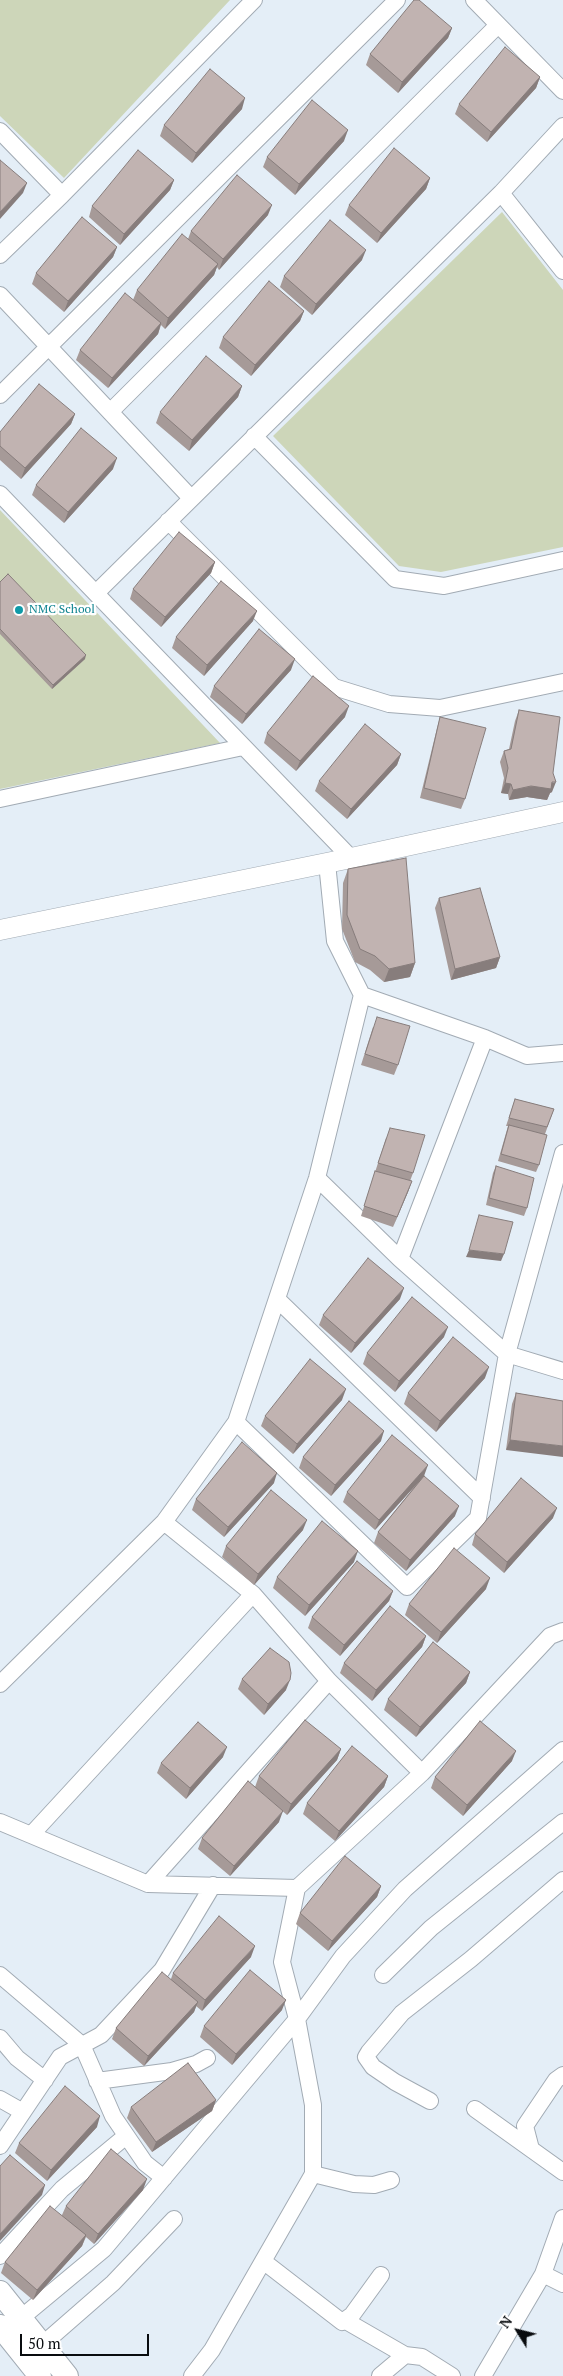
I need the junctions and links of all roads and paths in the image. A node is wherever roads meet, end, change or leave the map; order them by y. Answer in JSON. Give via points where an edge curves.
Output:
{"nodes":[{"id":1,"x":254,"y":0,"type":"edge"},
{"id":2,"x":397,"y":0,"type":"edge"},
{"id":3,"x":474,"y":0,"type":"edge"},
{"id":4,"x":498,"y":25,"type":"junction"},
{"id":5,"x":563,"y":91,"type":"edge"},
{"id":6,"x":563,"y":126,"type":"edge"},
{"id":7,"x":0,"y":131,"type":"edge"},
{"id":8,"x":501,"y":193,"type":"junction"},
{"id":9,"x":62,"y":194,"type":"junction"},
{"id":10,"x":0,"y":255,"type":"edge"},
{"id":11,"x":563,"y":271,"type":"edge"},
{"id":12,"x":0,"y":295,"type":"edge"},
{"id":13,"x":48,"y":347,"type":"junction"},
{"id":14,"x":0,"y":395,"type":"edge"},
{"id":15,"x":110,"y":412,"type":"junction"},
{"id":16,"x":254,"y":436,"type":"junction"},
{"id":17,"x":0,"y":494,"type":"edge"},
{"id":18,"x":191,"y":498,"type":"junction"},
{"id":19,"x":168,"y":521,"type":"junction"},
{"id":20,"x":563,"y":560,"type":"edge"},
{"id":21,"x":96,"y":593,"type":"junction"},
{"id":22,"x":563,"y":682,"type":"edge"},
{"id":23,"x":243,"y":747,"type":"junction"},
{"id":24,"x":0,"y":799,"type":"edge"},
{"id":25,"x":563,"y":812,"type":"edge"},
{"id":26,"x":351,"y":858,"type":"junction"},
{"id":27,"x":327,"y":863,"type":"junction"},
{"id":28,"x":0,"y":930,"type":"edge"},
{"id":29,"x":362,"y":994,"type":"junction"},
{"id":30,"x":485,"y":1038,"type":"junction"},
{"id":31,"x":563,"y":1053,"type":"edge"},
{"id":32,"x":563,"y":1153,"type":"edge"},
{"id":33,"x":317,"y":1178,"type":"junction"},
{"id":34,"x":400,"y":1259,"type":"junction"},
{"id":35,"x":277,"y":1298,"type":"junction"},
{"id":36,"x":507,"y":1354,"type":"junction"},
{"id":37,"x":563,"y":1371,"type":"edge"},
{"id":38,"x":236,"y":1422,"type":"junction"},
{"id":39,"x":482,"y":1498,"type":"junction"},
{"id":40,"x":164,"y":1522,"type":"junction"},
{"id":41,"x":253,"y":1594,"type":"junction"},
{"id":42,"x":563,"y":1631,"type":"edge"},
{"id":43,"x":329,"y":1681,"type":"junction"},
{"id":44,"x":0,"y":1684,"type":"edge"},
{"id":45,"x":563,"y":1750,"type":"edge"},
{"id":46,"x":422,"y":1773,"type":"junction"},
{"id":47,"x":0,"y":1822,"type":"edge"},
{"id":48,"x":563,"y":1822,"type":"edge"},
{"id":49,"x":31,"y":1835,"type":"junction"},
{"id":50,"x":563,"y":1880,"type":"edge"},
{"id":51,"x":148,"y":1884,"type":"junction"},
{"id":52,"x":213,"y":1885,"type":"junction"},
{"id":53,"x":297,"y":1888,"type":"junction"},
{"id":54,"x":0,"y":1974,"type":"edge"},
{"id":55,"x":383,"y":1975,"type":"dead end"},
{"id":56,"x":297,"y":2020,"type":"junction"},
{"id":57,"x":0,"y":2038,"type":"edge"},
{"id":58,"x":82,"y":2045,"type":"junction"},
{"id":59,"x":206,"y":2058,"type":"dead end"},
{"id":60,"x":563,"y":2075,"type":"edge"},
{"id":61,"x":45,"y":2080,"type":"junction"},
{"id":62,"x":97,"y":2081,"type":"junction"},
{"id":63,"x":0,"y":2099,"type":"edge"},
{"id":64,"x":430,"y":2101,"type":"dead end"},
{"id":65,"x":474,"y":2109,"type":"dead end"},
{"id":66,"x":23,"y":2112,"type":"junction"},
{"id":67,"x":126,"y":2136,"type":"junction"},
{"id":68,"x":1,"y":2143,"type":"edge"},
{"id":69,"x":531,"y":2149,"type":"junction"},
{"id":70,"x":563,"y":2172,"type":"edge"},
{"id":71,"x":312,"y":2174,"type":"junction"},
{"id":72,"x":164,"y":2178,"type":"junction"},
{"id":73,"x":391,"y":2180,"type":"dead end"},
{"id":74,"x":174,"y":2218,"type":"dead end"},
{"id":75,"x":563,"y":2218,"type":"edge"},
{"id":76,"x":0,"y":2256,"type":"edge"},
{"id":77,"x":264,"y":2261,"type":"junction"},
{"id":78,"x":543,"y":2274,"type":"junction"},
{"id":79,"x":381,"y":2275,"type":"dead end"},
{"id":80,"x":563,"y":2284,"type":"edge"},
{"id":81,"x":0,"y":2292,"type":"edge"},
{"id":82,"x":21,"y":2318,"type":"junction"},
{"id":83,"x":346,"y":2321,"type":"junction"},
{"id":84,"x":0,"y":2326,"type":"edge"},
{"id":85,"x":42,"y":2345,"type":"junction"},
{"id":86,"x":405,"y":2355,"type":"junction"},
{"id":87,"x":40,"y":2376,"type":"edge"},
{"id":88,"x":67,"y":2376,"type":"edge"},
{"id":89,"x":192,"y":2376,"type":"edge"},
{"id":90,"x":380,"y":2376,"type":"edge"},
{"id":91,"x":452,"y":2376,"type":"edge"},
{"id":92,"x":483,"y":2376,"type":"edge"}],
"edges":[{"from":1,"to":9,"type":"street"},
{"from":2,"to":13,"type":"street"},
{"from":3,"to":4,"type":"street"},
{"from":4,"to":5,"type":"street"},
{"from":4,"to":15,"type":"street"},
{"from":6,"to":8,"type":"street"},
{"from":7,"to":9,"type":"street"},
{"from":8,"to":11,"type":"street"},
{"from":8,"to":16,"type":"street"},
{"from":9,"to":10,"type":"street"},
{"from":12,"to":13,"type":"street"},
{"from":13,"to":14,"type":"street"},
{"from":13,"to":15,"type":"street"},
{"from":15,"to":18,"type":"street"},
{"from":16,"to":18,"type":"street"},
{"from":16,"to":20,"type":"street","via":[[396,579],[444,586]]},
{"from":17,"to":21,"type":"street"},
{"from":18,"to":19,"type":"street"},
{"from":19,"to":21,"type":"street"},
{"from":19,"to":22,"type":"street","via":[[334,687],[389,704],[440,708]]},
{"from":21,"to":23,"type":"street"},
{"from":23,"to":24,"type":"street"},
{"from":23,"to":26,"type":"street"},
{"from":25,"to":26,"type":"street"},
{"from":26,"to":27,"type":"street"},
{"from":27,"to":28,"type":"street"},
{"from":27,"to":29,"type":"street","via":[[335,941]]},
{"from":29,"to":30,"type":"street"},
{"from":29,"to":33,"type":"street"},
{"from":30,"to":31,"type":"street","via":[[527,1056]]},
{"from":30,"to":34,"type":"street"},
{"from":32,"to":36,"type":"street"},
{"from":33,"to":34,"type":"street"},
{"from":33,"to":35,"type":"street"},
{"from":34,"to":36,"type":"street"},
{"from":35,"to":38,"type":"street"},
{"from":35,"to":39,"type":"street"},
{"from":36,"to":37,"type":"street"},
{"from":36,"to":39,"type":"street"},
{"from":38,"to":39,"type":"street","via":[[407,1587],[478,1518]]},
{"from":38,"to":40,"type":"street"},
{"from":40,"to":41,"type":"street"},
{"from":40,"to":44,"type":"street"},
{"from":41,"to":43,"type":"street"},
{"from":41,"to":49,"type":"street"},
{"from":42,"to":46,"type":"street","via":[[550,1636]]},
{"from":43,"to":46,"type":"street"},
{"from":43,"to":51,"type":"street"},
{"from":45,"to":56,"type":"street","via":[[405,1889],[343,1956]]},
{"from":46,"to":53,"type":"street"},
{"from":47,"to":49,"type":"street"},
{"from":48,"to":55,"type":"street","via":[[431,1928]]},
{"from":49,"to":51,"type":"street"},
{"from":50,"to":64,"type":"street","via":[[471,1960],[402,2013],[369,2052],[366,2057],[373,2067]]},
{"from":51,"to":52,"type":"street"},
{"from":52,"to":53,"type":"street"},
{"from":52,"to":58,"type":"street","via":[[162,1970],[101,2035]]},
{"from":53,"to":56,"type":"street","via":[[282,1962]]},
{"from":54,"to":58,"type":"street"},
{"from":56,"to":71,"type":"street","via":[[313,2105]]},
{"from":56,"to":72,"type":"street"},
{"from":57,"to":61,"type":"street","via":[[17,2058]]},
{"from":58,"to":61,"type":"street","via":[[60,2057]]},
{"from":58,"to":62,"type":"street"},
{"from":59,"to":62,"type":"street","via":[[172,2071]]},
{"from":60,"to":69,"type":"street","via":[[556,2080],[525,2126]]},
{"from":61,"to":66,"type":"street"},
{"from":62,"to":67,"type":"street","via":[[112,2116]]},
{"from":63,"to":66,"type":"street"},
{"from":65,"to":69,"type":"street"},
{"from":66,"to":68,"type":"street"},
{"from":67,"to":72,"type":"street","via":[[145,2162]]},
{"from":67,"to":76,"type":"street","via":[[62,2189]]},
{"from":69,"to":70,"type":"street"},
{"from":71,"to":73,"type":"street","via":[[354,2184],[374,2185]]},
{"from":71,"to":77,"type":"street"},
{"from":72,"to":82,"type":"street","via":[[104,2250]]},
{"from":74,"to":85,"type":"street","via":[[113,2283]]},
{"from":75,"to":78,"type":"street"},
{"from":77,"to":83,"type":"street","via":[[337,2321]]},
{"from":77,"to":89,"type":"street","via":[[212,2350]]},
{"from":78,"to":80,"type":"street"},
{"from":78,"to":92,"type":"street"},
{"from":79,"to":83,"type":"street"},
{"from":81,"to":82,"type":"main road"},
{"from":82,"to":85,"type":"main road"},
{"from":83,"to":86,"type":"street"},
{"from":84,"to":87,"type":"main road"},
{"from":85,"to":88,"type":"main road"},
{"from":86,"to":90,"type":"street"},
{"from":86,"to":91,"type":"street","via":[[422,2357]]}]}
